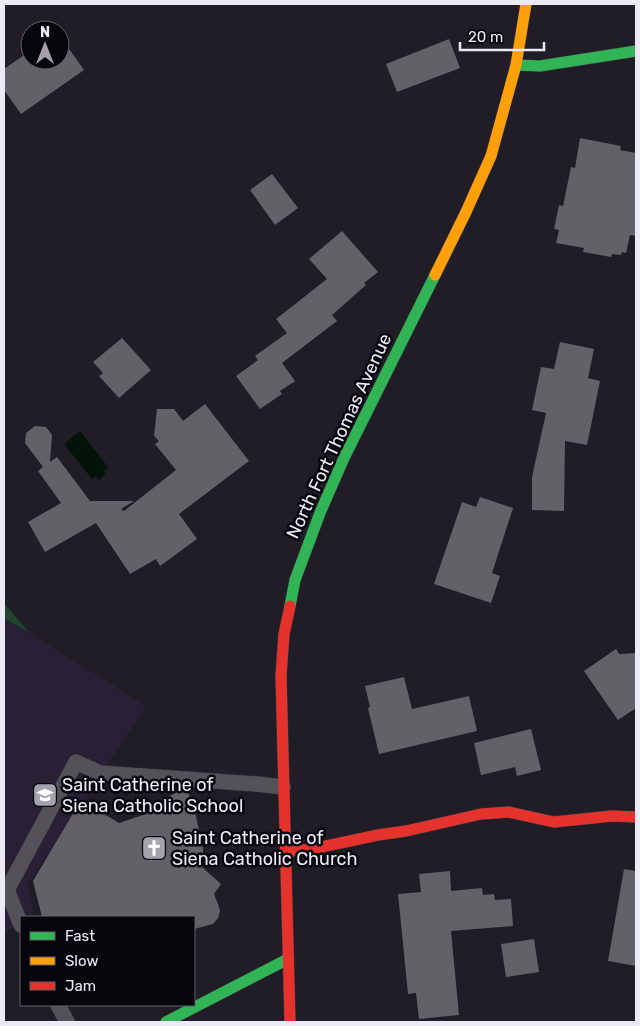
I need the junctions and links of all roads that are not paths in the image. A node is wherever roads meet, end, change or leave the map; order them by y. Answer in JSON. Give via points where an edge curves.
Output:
{"nodes":[{"id":1,"x":526,"y":4,"type":"edge"},
{"id":2,"x":636,"y":52,"type":"edge"},
{"id":3,"x":516,"y":65,"type":"junction"},
{"id":4,"x":283,"y":787,"type":"junction"},
{"id":5,"x":636,"y":817,"type":"edge"},
{"id":6,"x":285,"y":852,"type":"junction"},
{"id":7,"x":20,"y":923,"type":"edge"},
{"id":8,"x":288,"y":959,"type":"junction"},
{"id":9,"x":59,"y":1006,"type":"edge"},
{"id":10,"x":67,"y":1022,"type":"edge"},
{"id":11,"x":166,"y":1022,"type":"edge"},
{"id":12,"x":290,"y":1022,"type":"edge"}],
"edges":[{"from":1,"to":3,"type":"street","name":"North Fort Thomas Avenue"},
{"from":2,"to":3,"type":"street","via":[[540,66]]},
{"from":3,"to":4,"type":"street","name":"North Fort Thomas Avenue","via":[[491,156],[344,458],[294,580],[284,634],[281,676]]},
{"from":4,"to":6,"type":"street","name":"North Fort Thomas Avenue"},
{"from":4,"to":7,"type":"lane","via":[[100,773],[76,762],[7,890]]},
{"from":5,"to":6,"type":"street","via":[[554,822],[509,812],[481,814]]},
{"from":6,"to":8,"type":"street","name":"North Fort Thomas Avenue"},
{"from":8,"to":11,"type":"street"},
{"from":8,"to":12,"type":"street","name":"North Fort Thomas Avenue"},
{"from":9,"to":10,"type":"lane"}]}
